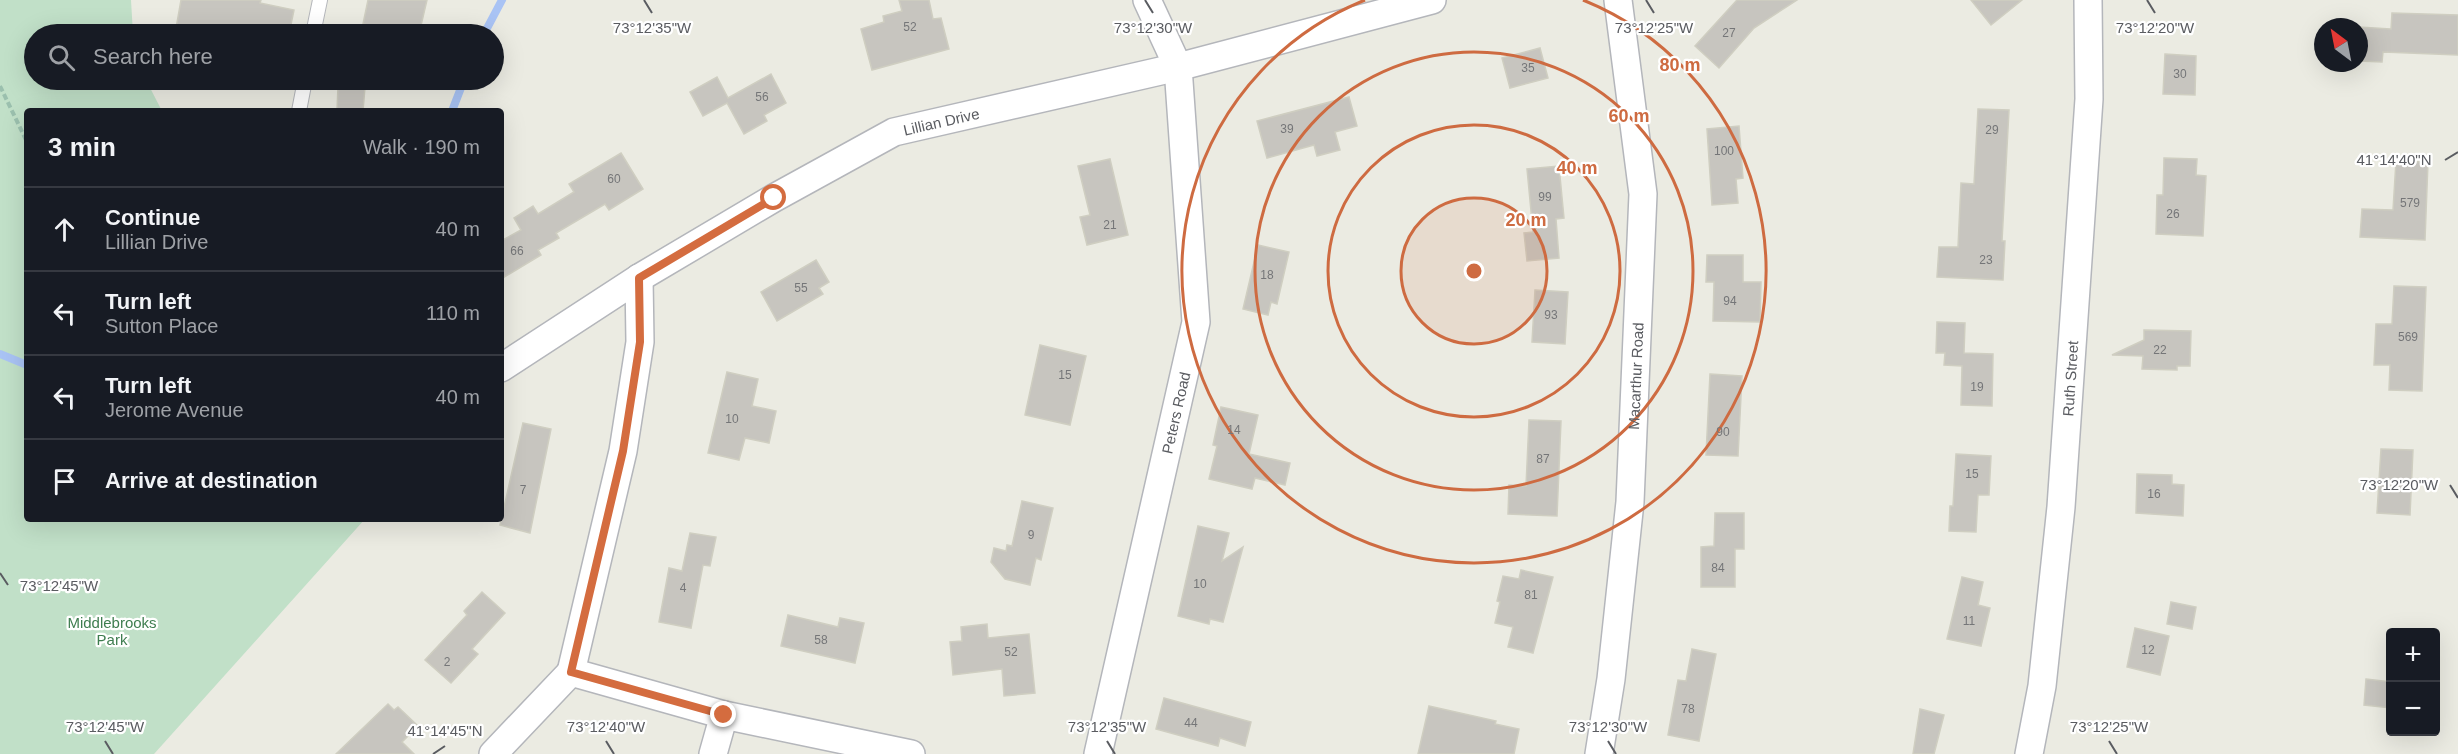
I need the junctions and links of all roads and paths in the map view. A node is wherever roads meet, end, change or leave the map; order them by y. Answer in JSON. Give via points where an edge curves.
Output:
{"nodes":[{"id":1,"x":320,"y":0,"type":"edge"},
{"id":2,"x":1147,"y":0,"type":"edge"},
{"id":3,"x":1432,"y":0,"type":"edge"},
{"id":4,"x":1617,"y":0,"type":"edge"},
{"id":5,"x":2088,"y":0,"type":"edge"},
{"id":6,"x":315,"y":24,"type":"edge"},
{"id":7,"x":1178,"y":67,"type":"junction"},
{"id":8,"x":0,"y":86,"type":"edge"},
{"id":9,"x":303,"y":90,"type":"edge"},
{"id":10,"x":300,"y":108,"type":"edge"},
{"id":11,"x":24,"y":136,"type":"edge"},
{"id":12,"x":639,"y":278,"type":"junction"},
{"id":13,"x":504,"y":366,"type":"edge"},
{"id":14,"x":571,"y":672,"type":"junction"},
{"id":15,"x":724,"y":715,"type":"junction"},
{"id":16,"x":494,"y":754,"type":"edge"},
{"id":17,"x":713,"y":754,"type":"edge"},
{"id":18,"x":911,"y":754,"type":"edge"},
{"id":19,"x":1098,"y":754,"type":"edge"},
{"id":20,"x":1599,"y":754,"type":"edge"},
{"id":21,"x":2029,"y":754,"type":"edge"}],
"edges":[{"from":1,"to":6,"type":"lane"},
{"from":2,"to":7,"type":"street"},
{"from":3,"to":7,"type":"street","name":"Lillian Drive"},
{"from":4,"to":20,"type":"street","name":"Macarthur Road","via":[[1643,194],[1630,502]]},
{"from":5,"to":21,"type":"street","name":"Ruth Street","via":[[2090,99],[2061,507],[2042,686]]},
{"from":7,"to":12,"type":"street","name":"Lillian Drive","via":[[894,132]]},
{"from":7,"to":19,"type":"street","name":"Peters Road","via":[[1196,322]]},
{"from":8,"to":11,"type":"path"},
{"from":9,"to":10,"type":"lane"},
{"from":12,"to":13,"type":"street","name":"Lillian Drive"},
{"from":12,"to":14,"type":"street","via":[[640,342],[623,451]]},
{"from":14,"to":15,"type":"street"},
{"from":14,"to":16,"type":"street"},
{"from":15,"to":17,"type":"street"},
{"from":15,"to":18,"type":"street"}]}
